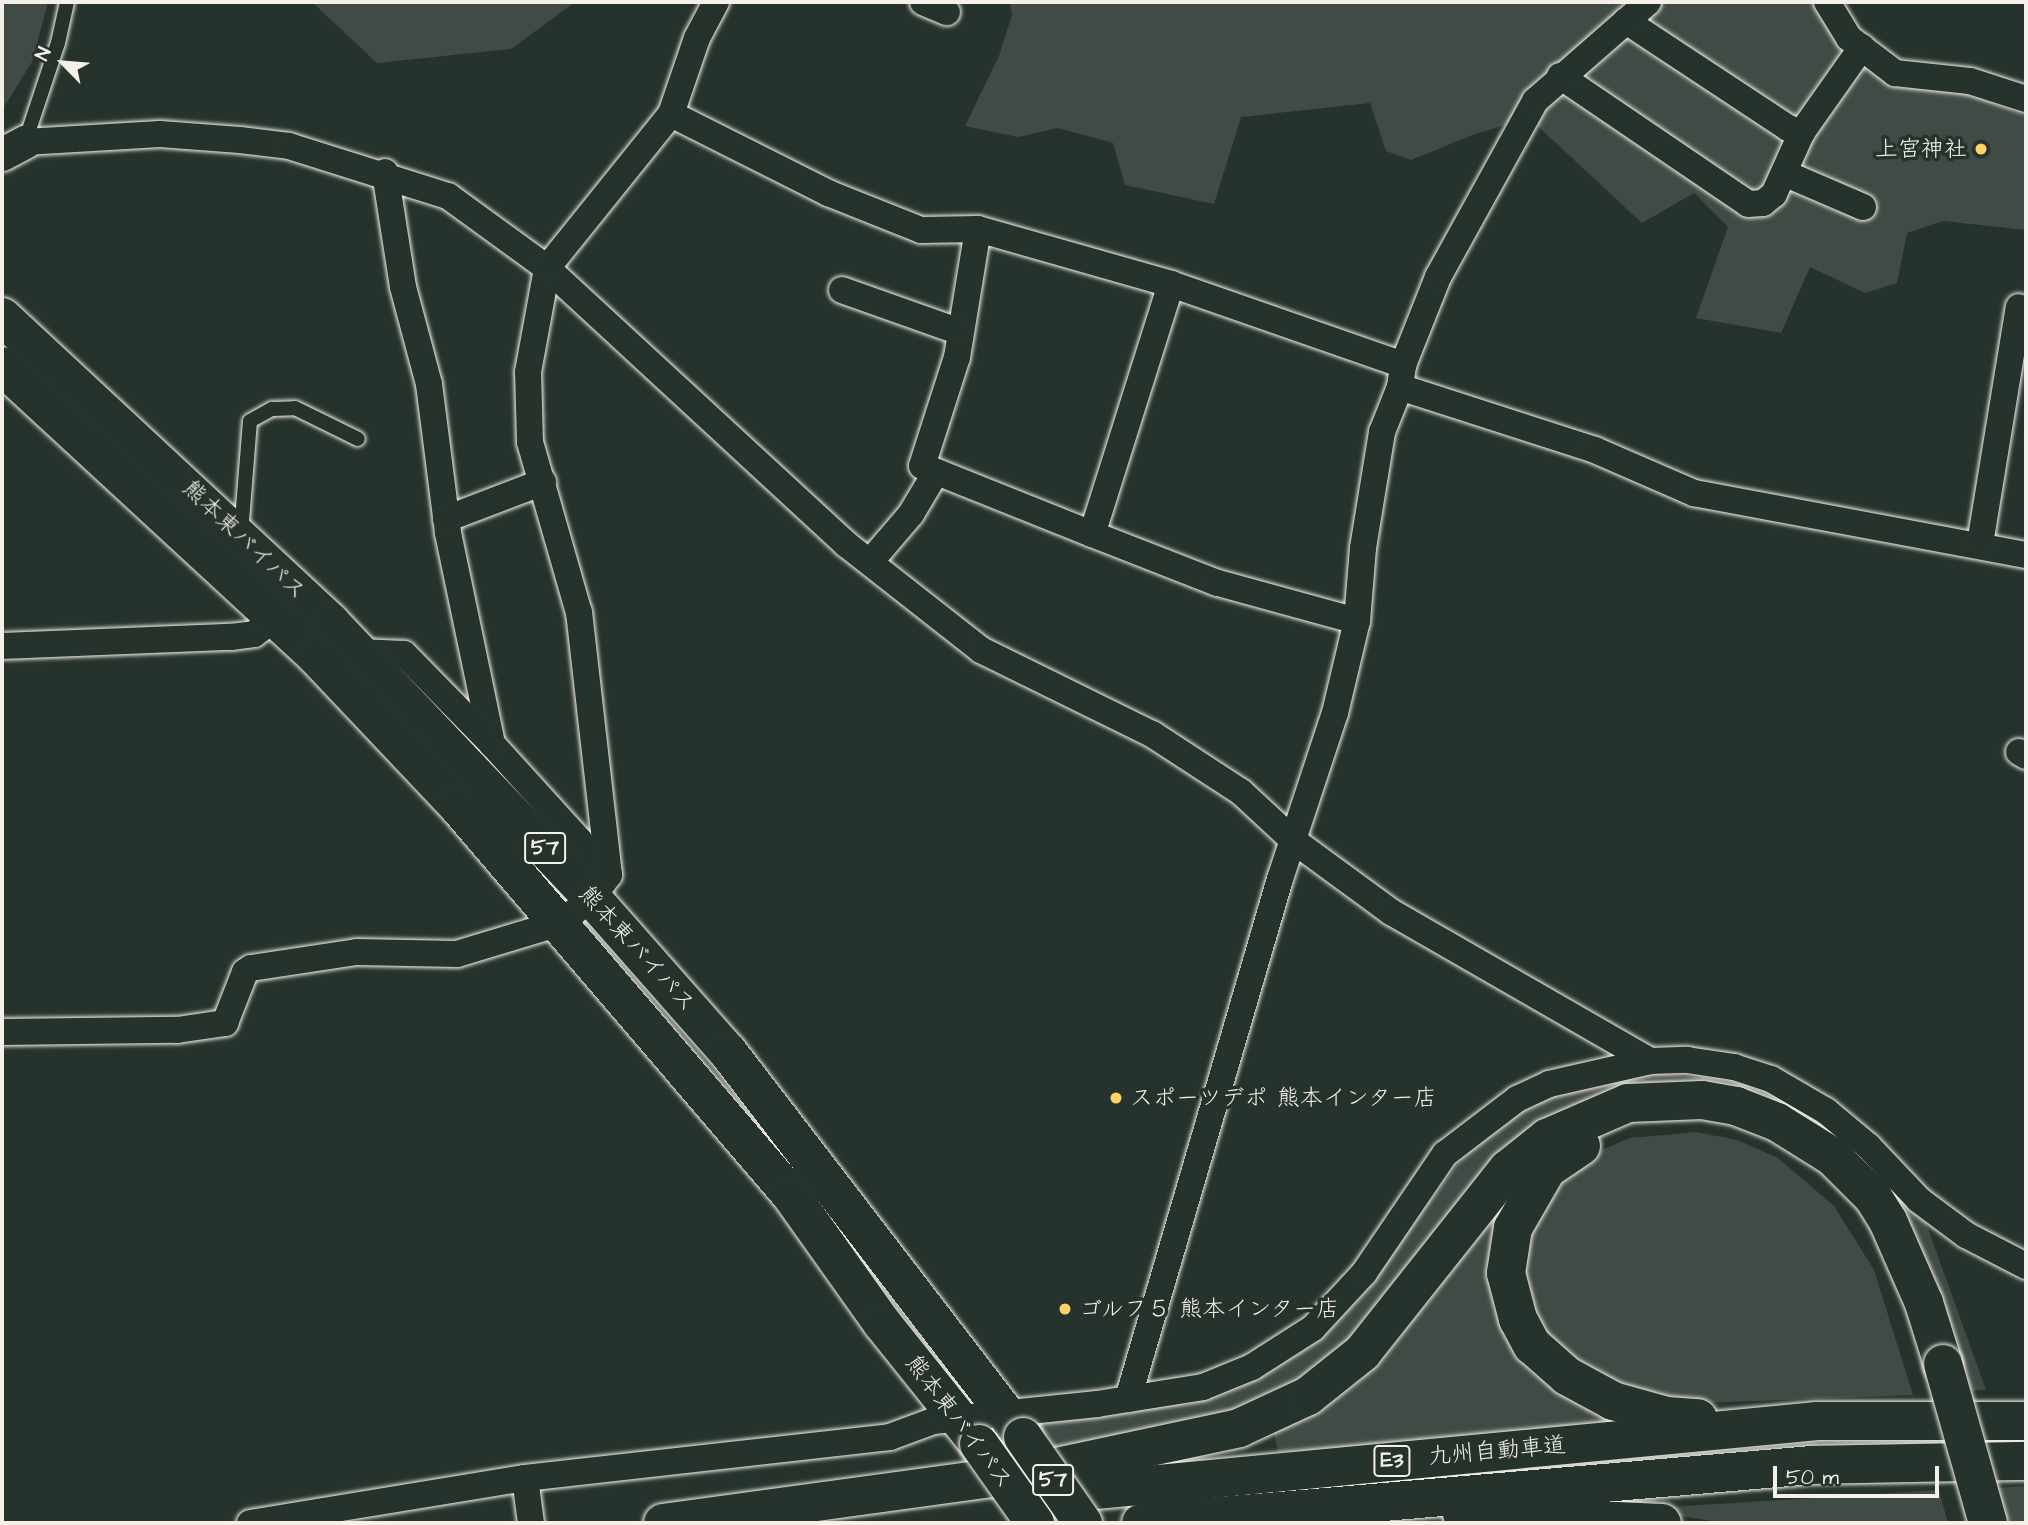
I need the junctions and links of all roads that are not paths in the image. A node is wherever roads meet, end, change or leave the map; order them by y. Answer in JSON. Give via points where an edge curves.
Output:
{"nodes":[{"id":1,"x":67,"y":2,"type":"edge"},
{"id":2,"x":716,"y":2,"type":"edge"},
{"id":3,"x":1648,"y":2,"type":"edge"},
{"id":4,"x":1827,"y":2,"type":"edge"},
{"id":5,"x":1626,"y":21,"type":"junction"},
{"id":6,"x":1862,"y":47,"type":"junction"},
{"id":7,"x":1560,"y":76,"type":"junction"},
{"id":8,"x":2026,"y":99,"type":"edge"},
{"id":9,"x":671,"y":114,"type":"junction"},
{"id":10,"x":1801,"y":132,"type":"junction"},
{"id":11,"x":13,"y":148,"type":"edge"},
{"id":12,"x":385,"y":173,"type":"junction"},
{"id":13,"x":1783,"y":173,"type":"junction"},
{"id":14,"x":1863,"y":207,"type":"dead end"},
{"id":15,"x":978,"y":229,"type":"junction"},
{"id":16,"x":547,"y":268,"type":"junction"},
{"id":17,"x":1171,"y":284,"type":"junction"},
{"id":18,"x":842,"y":290,"type":"dead end"},
{"id":19,"x":2019,"y":307,"type":"dead end"},
{"id":20,"x":2,"y":317,"type":"edge"},
{"id":21,"x":958,"y":331,"type":"junction"},
{"id":22,"x":2,"y":366,"type":"edge"},
{"id":23,"x":1401,"y":376,"type":"junction"},
{"id":24,"x":358,"y":439,"type":"dead end"},
{"id":25,"x":936,"y":472,"type":"junction"},
{"id":26,"x":543,"y":482,"type":"junction"},
{"id":27,"x":446,"y":519,"type":"junction"},
{"id":28,"x":1092,"y":534,"type":"junction"},
{"id":29,"x":241,"y":538,"type":"junction"},
{"id":30,"x":1980,"y":544,"type":"junction"},
{"id":31,"x":2026,"y":555,"type":"edge"},
{"id":32,"x":870,"y":562,"type":"junction"},
{"id":33,"x":275,"y":618,"type":"junction"},
{"id":34,"x":1357,"y":621,"type":"junction"},
{"id":35,"x":2,"y":646,"type":"edge"},
{"id":36,"x":358,"y":652,"type":"junction"},
{"id":37,"x":492,"y":744,"type":"junction"},
{"id":38,"x":1294,"y":841,"type":"junction"},
{"id":39,"x":599,"y":888,"type":"junction"},
{"id":40,"x":560,"y":923,"type":"junction"},
{"id":41,"x":2,"y":1032,"type":"edge"},
{"id":42,"x":1650,"y":1061,"type":"junction"},
{"id":43,"x":2026,"y":1266,"type":"edge"},
{"id":44,"x":1931,"y":1364,"type":"junction"},
{"id":45,"x":1128,"y":1399,"type":"junction"},
{"id":46,"x":1817,"y":1421,"type":"junction"},
{"id":47,"x":2026,"y":1422,"type":"edge"},
{"id":48,"x":1014,"y":1424,"type":"junction"},
{"id":49,"x":969,"y":1431,"type":"junction"},
{"id":50,"x":2026,"y":1461,"type":"edge"},
{"id":51,"x":525,"y":1478,"type":"junction"},
{"id":52,"x":1355,"y":1506,"type":"junction"},
{"id":53,"x":250,"y":1523,"type":"edge"},
{"id":54,"x":531,"y":1523,"type":"edge"},
{"id":55,"x":663,"y":1523,"type":"edge"},
{"id":56,"x":760,"y":1523,"type":"edge"},
{"id":57,"x":1035,"y":1523,"type":"edge"},
{"id":58,"x":1083,"y":1523,"type":"edge"},
{"id":59,"x":1141,"y":1523,"type":"edge"},
{"id":60,"x":1662,"y":1523,"type":"edge"},
{"id":61,"x":1965,"y":1523,"type":"edge"},
{"id":62,"x":1988,"y":1523,"type":"edge"}],
"edges":[{"from":1,"to":11,"type":"lane","via":[[58,43]]},
{"from":2,"to":9,"type":"street","via":[[697,38]]},
{"from":3,"to":5,"type":"street"},
{"from":4,"to":6,"type":"street","via":[[1849,38]]},
{"from":5,"to":7,"type":"street"},
{"from":5,"to":10,"type":"street","via":[[1788,128]]},
{"from":6,"to":8,"type":"street","via":[[1895,73],[1970,81]]},
{"from":6,"to":10,"type":"street"},
{"from":7,"to":13,"type":"street","via":[[1748,204],[1763,203],[1774,194]]},
{"from":7,"to":23,"type":"street","via":[[1535,102],[1438,277]]},
{"from":9,"to":15,"type":"street","via":[[828,192],[921,230]]},
{"from":9,"to":16,"type":"street"},
{"from":10,"to":13,"type":"street"},
{"from":11,"to":12,"type":"street","via":[[160,134],[240,139],[289,146]]},
{"from":12,"to":16,"type":"street","via":[[448,196]]},
{"from":12,"to":27,"type":"street","via":[[403,286],[429,384]]},
{"from":13,"to":14,"type":"street"},
{"from":15,"to":17,"type":"street"},
{"from":15,"to":21,"type":"street"},
{"from":16,"to":26,"type":"street","via":[[527,372],[530,442]]},
{"from":16,"to":32,"type":"street"},
{"from":17,"to":23,"type":"street"},
{"from":17,"to":28,"type":"street"},
{"from":18,"to":21,"type":"street"},
{"from":19,"to":30,"type":"street"},
{"from":20,"to":29,"type":"highway","name":"熊本東バイパス","number":"57"},
{"from":21,"to":25,"type":"street","via":[[957,357],[922,466]]},
{"from":22,"to":33,"type":"highway","name":"熊本東バイパス","number":"57"},
{"from":23,"to":30,"type":"street","via":[[1694,493]]},
{"from":23,"to":34,"type":"street","via":[[1382,432],[1363,548]]},
{"from":24,"to":29,"type":"lane","via":[[295,408],[272,409],[250,421]]},
{"from":25,"to":28,"type":"street"},
{"from":25,"to":32,"type":"street","via":[[911,513]]},
{"from":26,"to":27,"type":"street"},
{"from":26,"to":39,"type":"street","via":[[579,613],[609,875]]},
{"from":27,"to":37,"type":"street"},
{"from":28,"to":34,"type":"street","via":[[1218,583]]},
{"from":29,"to":36,"type":"highway","name":"熊本東バイパス","number":"57"},
{"from":30,"to":31,"type":"street"},
{"from":32,"to":38,"type":"street","via":[[981,650],[1152,734],[1241,792]]},
{"from":33,"to":35,"type":"street","via":[[254,634],[230,637]]},
{"from":33,"to":40,"type":"highway","name":"熊本東バイパス","number":"57","via":[[457,805]]},
{"from":34,"to":38,"type":"street","via":[[1335,713]]},
{"from":36,"to":37,"type":"street","via":[[404,654]]},
{"from":36,"to":39,"type":"highway","name":"熊本東バイパス","number":"57"},
{"from":37,"to":39,"type":"street","via":[[579,840]]},
{"from":38,"to":42,"type":"street","via":[[1391,912]]},
{"from":38,"to":45,"type":"street"},
{"from":39,"to":40,"type":"street"},
{"from":39,"to":48,"type":"highway","name":"熊本東バイパス","number":"57"},
{"from":40,"to":41,"type":"street","via":[[457,954],[357,952],[251,968],[245,972],[225,1023],[177,1030]]},
{"from":40,"to":49,"type":"highway","name":"熊本東バイパス","number":"57","via":[[791,1195],[882,1323]]},
{"from":42,"to":43,"type":"street","via":[[1687,1060],[1734,1067],[1771,1080],[1826,1111],[1868,1146],[1919,1200],[1957,1228]]},
{"from":42,"to":45,"type":"street","via":[[1549,1084],[1517,1099],[1445,1154],[1364,1273],[1303,1335],[1252,1367],[1203,1387]]},
{"from":44,"to":46,"type":"highway","via":[[1886,1261],[1827,1180],[1804,1160],[1717,1123],[1652,1122],[1575,1149],[1547,1169],[1513,1227],[1506,1273],[1518,1320],[1545,1358],[1567,1376],[1614,1401],[1667,1416]]},
{"from":44,"to":55,"type":"highway","via":[[1924,1303],[1888,1221],[1873,1197],[1833,1157],[1777,1122],[1736,1107],[1702,1100],[1628,1104],[1547,1138],[1508,1169],[1362,1353],[1308,1396],[1239,1428],[1028,1473]]},
{"from":44,"to":61,"type":"highway"},
{"from":44,"to":62,"type":"highway","bridge":true},
{"from":45,"to":48,"type":"street"},
{"from":46,"to":47,"type":"highway","name":"九州自動車道","number":"E3"},
{"from":46,"to":56,"type":"highway","name":"九州自動車道","number":"E3"},
{"from":48,"to":49,"type":"street"},
{"from":48,"to":58,"type":"highway","name":"熊本東バイパス","number":"57","bridge":true},
{"from":49,"to":51,"type":"street","via":[[933,1421],[890,1437]]},
{"from":49,"to":57,"type":"highway","name":"熊本東バイパス","number":"57","bridge":true},
{"from":50,"to":52,"type":"highway","name":"九州自動車道","number":"E3","via":[[1812,1465]]},
{"from":51,"to":53,"type":"street"},
{"from":51,"to":54,"type":"street"},
{"from":52,"to":59,"type":"highway","name":"九州自動車道","number":"E3"},
{"from":52,"to":60,"type":"highway","via":[[1518,1519]]}]}
